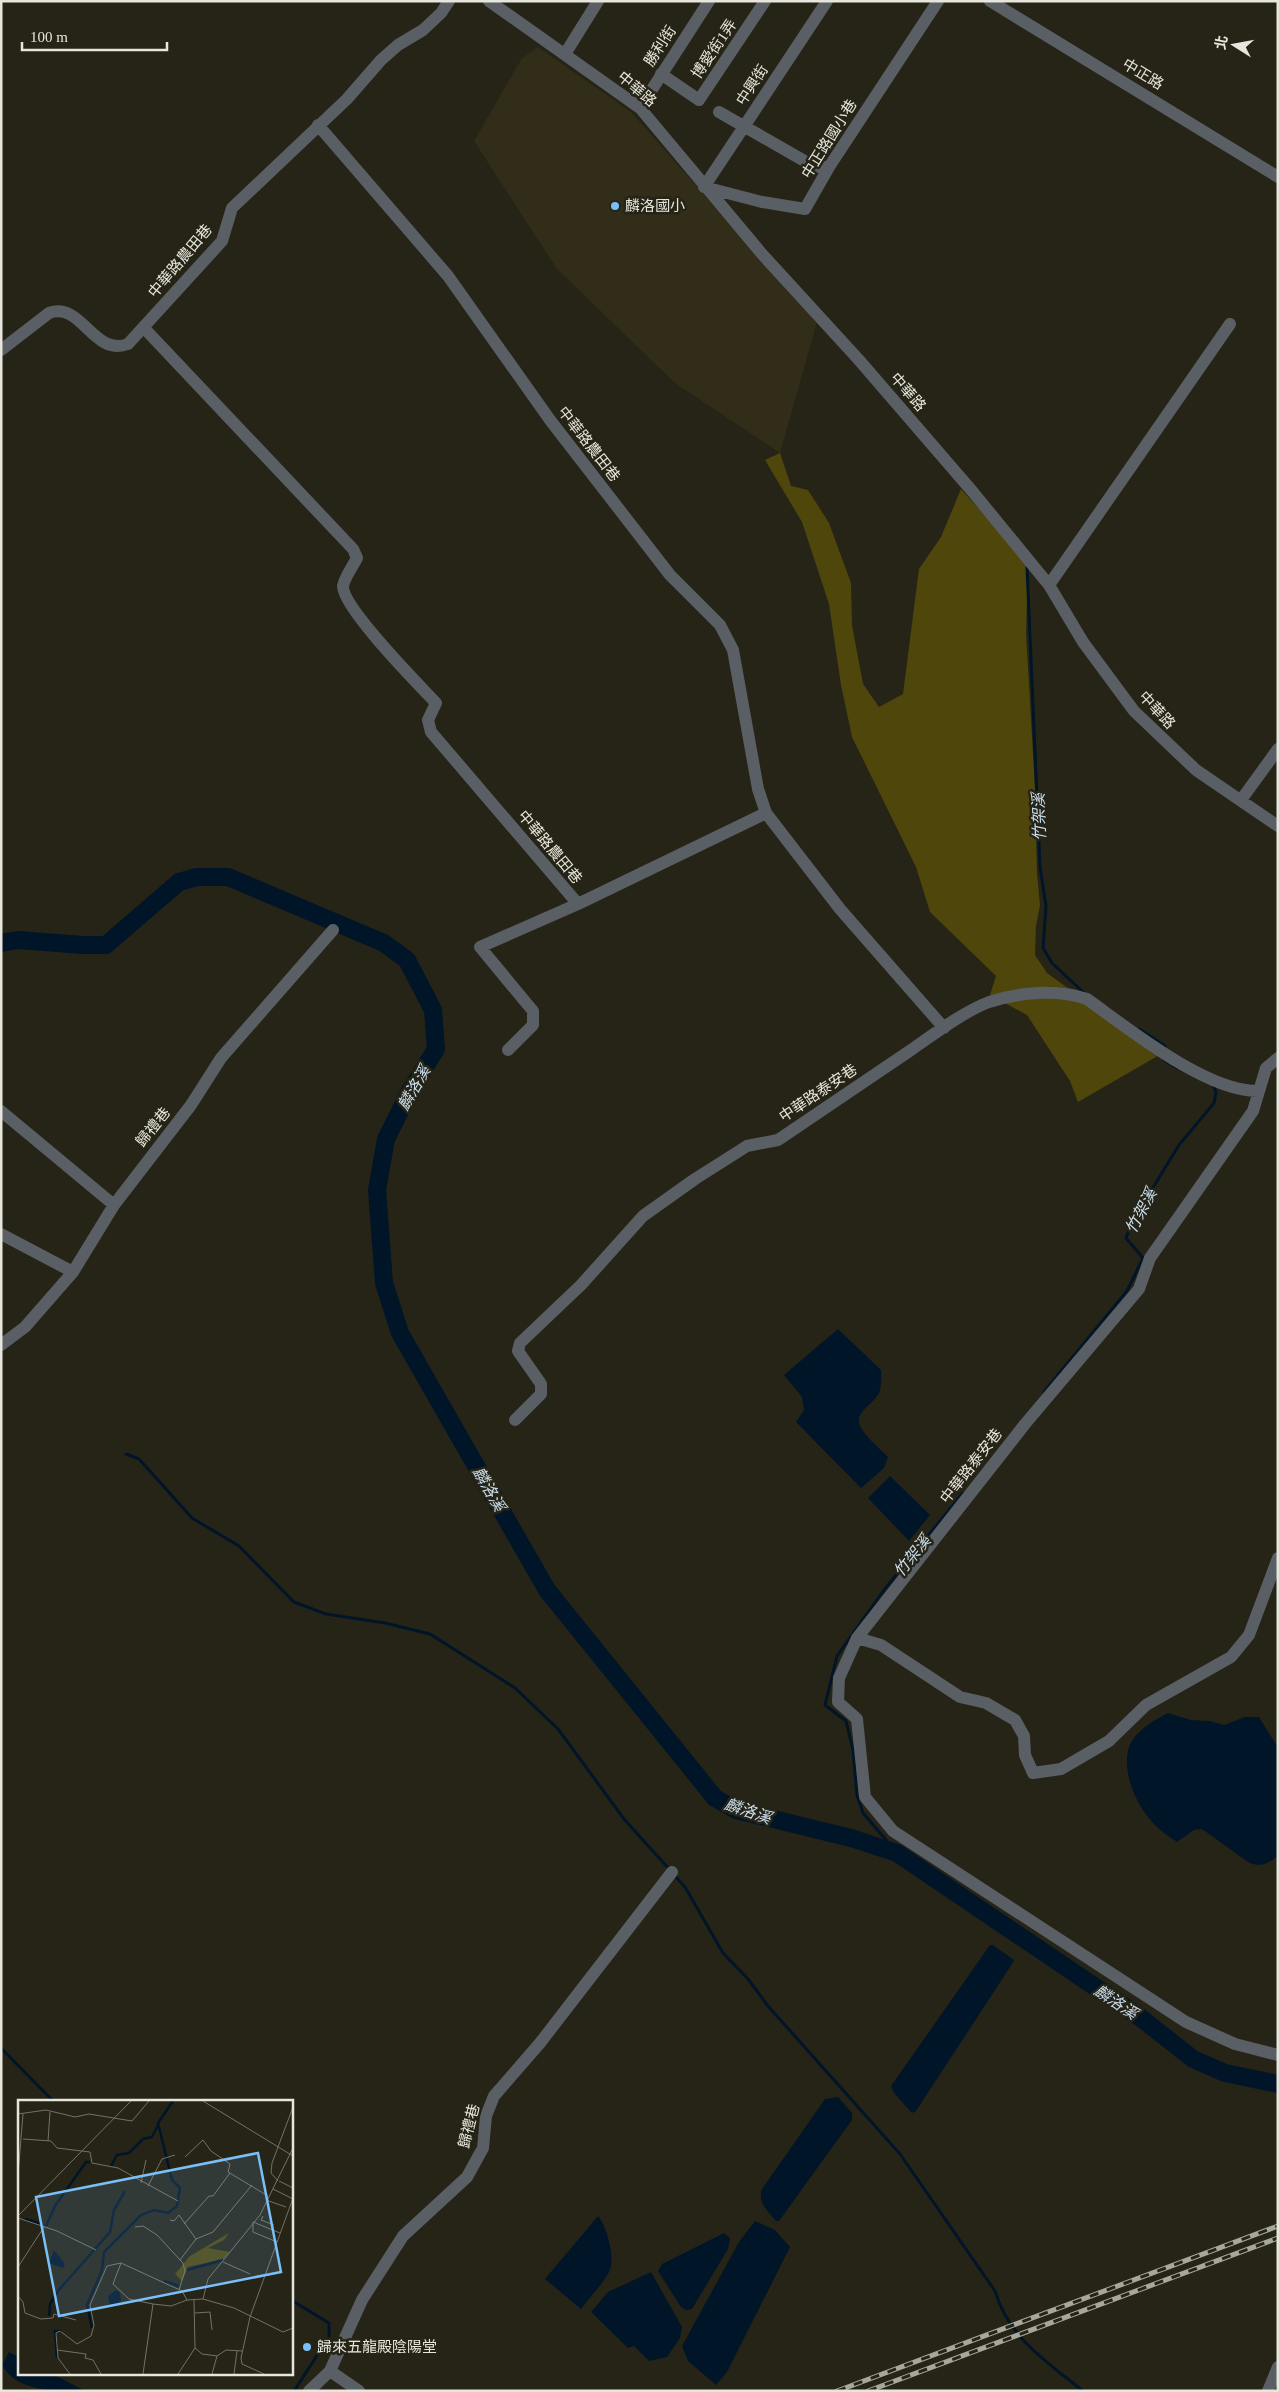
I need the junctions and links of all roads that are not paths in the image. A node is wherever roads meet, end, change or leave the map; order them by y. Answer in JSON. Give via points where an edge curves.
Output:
{"nodes":[{"id":1,"x":449,"y":1,"type":"edge"},
{"id":2,"x":598,"y":1,"type":"edge"},
{"id":3,"x":708,"y":1,"type":"edge"},
{"id":4,"x":765,"y":1,"type":"edge"},
{"id":5,"x":827,"y":1,"type":"edge"},
{"id":6,"x":938,"y":1,"type":"edge"},
{"id":7,"x":990,"y":1,"type":"edge"},
{"id":8,"x":495,"y":3,"type":"edge"},
{"id":9,"x":565,"y":54,"type":"junction"},
{"id":10,"x":662,"y":74,"type":"junction"},
{"id":11,"x":640,"y":108,"type":"junction"},
{"id":12,"x":719,"y":112,"type":"dead end"},
{"id":13,"x":318,"y":125,"type":"junction"},
{"id":14,"x":744,"y":128,"type":"junction"},
{"id":15,"x":828,"y":167,"type":"junction"},
{"id":16,"x":1278,"y":177,"type":"edge"},
{"id":17,"x":704,"y":187,"type":"junction"},
{"id":18,"x":1230,"y":324,"type":"dead end"},
{"id":19,"x":144,"y":328,"type":"junction"},
{"id":20,"x":1,"y":350,"type":"edge"},
{"id":21,"x":1049,"y":585,"type":"junction"},
{"id":22,"x":1278,"y":749,"type":"edge"},
{"id":23,"x":1241,"y":800,"type":"junction"},
{"id":24,"x":766,"y":813,"type":"junction"},
{"id":25,"x":1278,"y":826,"type":"edge"},
{"id":26,"x":578,"y":904,"type":"junction"},
{"id":27,"x":333,"y":930,"type":"dead end"},
{"id":28,"x":944,"y":1028,"type":"junction"},
{"id":29,"x":508,"y":1050,"type":"dead end"},
{"id":30,"x":1278,"y":1058,"type":"edge"},
{"id":31,"x":1258,"y":1091,"type":"junction"},
{"id":32,"x":1,"y":1111,"type":"edge"},
{"id":33,"x":114,"y":1205,"type":"junction"},
{"id":34,"x":1,"y":1234,"type":"edge"},
{"id":35,"x":73,"y":1272,"type":"junction"},
{"id":36,"x":1,"y":1345,"type":"edge"},
{"id":37,"x":515,"y":1420,"type":"dead end"},
{"id":38,"x":1278,"y":1558,"type":"edge"},
{"id":39,"x":857,"y":1638,"type":"junction"},
{"id":40,"x":672,"y":1872,"type":"dead end"},
{"id":41,"x":1278,"y":2055,"type":"edge"},
{"id":42,"x":1278,"y":2367,"type":"edge"},
{"id":43,"x":330,"y":2371,"type":"junction"},
{"id":44,"x":309,"y":2391,"type":"edge"},
{"id":45,"x":359,"y":2391,"type":"edge"},
{"id":46,"x":1268,"y":2391,"type":"edge"}],
"edges":[{"from":1,"to":13,"type":"street","name":"中華路農田巷","via":[[423,30],[381,60],[347,99]]},
{"from":2,"to":9,"type":"street"},
{"from":3,"to":10,"type":"street","name":"勝利街"},
{"from":4,"to":10,"type":"street","name":"博愛街1弄","via":[[699,100]]},
{"from":5,"to":14,"type":"street","name":"中興街"},
{"from":6,"to":15,"type":"street","name":"中正路國小巷"},
{"from":7,"to":16,"type":"street","name":"中正路"},
{"from":8,"to":9,"type":"street","name":"中華路"},
{"from":9,"to":11,"type":"street","name":"中華路"},
{"from":10,"to":11,"type":"street","name":"勝利街"},
{"from":11,"to":17,"type":"street","name":"中華路"},
{"from":12,"to":14,"type":"street"},
{"from":13,"to":19,"type":"street","name":"中華路農田巷","via":[[232,208],[222,241]]},
{"from":13,"to":24,"type":"street","name":"中華路農田巷","via":[[448,276],[550,420],[670,575],[720,624],[733,650],[758,789]]},
{"from":14,"to":15,"type":"street","via":[[816,167]]},
{"from":14,"to":17,"type":"street","name":"中興街"},
{"from":15,"to":17,"type":"street","name":"中正路國小巷","via":[[805,209]]},
{"from":17,"to":21,"type":"street","name":"中華路","via":[[859,360]]},
{"from":18,"to":21,"type":"street"},
{"from":19,"to":20,"type":"street","name":"中華路農田巷","via":[[128,344],[118,348],[109,346],[67,312],[57,310],[48,313]]},
{"from":19,"to":26,"type":"street","name":"中華路農田巷","via":[[353,549],[356,558],[343,585],[345,598],[390,655],[436,703],[428,720],[431,732]]},
{"from":21,"to":23,"type":"street","name":"中華路","via":[[1083,642],[1134,711],[1196,770]]},
{"from":22,"to":23,"type":"street"},
{"from":23,"to":25,"type":"street","name":"中華路"},
{"from":24,"to":26,"type":"street","name":"中華路農田巷"},
{"from":24,"to":28,"type":"street","name":"中華路農田巷","via":[[840,909]]},
{"from":26,"to":29,"type":"street","name":"中華路農田巷","via":[[480,946],[533,1011],[533,1025]]},
{"from":27,"to":33,"type":"street","name":"歸禮巷","via":[[221,1058],[191,1105]]},
{"from":28,"to":31,"type":"street","name":"中華路泰安巷","via":[[987,1003],[1012,996],[1069,994],[1087,999],[1164,1054],[1232,1089]]},
{"from":28,"to":37,"type":"street","name":"中華路泰安巷","via":[[778,1140],[747,1146],[643,1216],[581,1285],[520,1343],[518,1351],[541,1384],[541,1394]]},
{"from":30,"to":31,"type":"street","name":"中華路泰安巷","via":[[1266,1068]]},
{"from":31,"to":39,"type":"street","name":"中華路泰安巷","via":[[1253,1111],[1150,1258],[1139,1289],[1024,1424]]},
{"from":32,"to":33,"type":"street"},
{"from":33,"to":35,"type":"street","name":"歸禮巷"},
{"from":34,"to":35,"type":"street"},
{"from":35,"to":36,"type":"street","name":"歸禮巷","via":[[25,1327]]},
{"from":38,"to":39,"type":"street","via":[[1249,1635],[1231,1657],[1146,1705],[1109,1740],[1061,1769],[1033,1773],[1025,1756],[1024,1736],[1015,1720],[986,1703],[960,1697],[881,1646]]},
{"from":39,"to":41,"type":"street","name":"中華路泰安巷","via":[[839,1678],[838,1702],[856,1719],[865,1797],[893,1831],[1186,2022],[1236,2044]]},
{"from":40,"to":43,"type":"street","name":"歸禮巷","via":[[540,2043],[494,2096],[486,2116],[483,2148],[467,2177],[403,2236],[362,2300]]},
{"from":42,"to":46,"type":"street"},
{"from":43,"to":44,"type":"street","name":"歸禮巷"},
{"from":43,"to":45,"type":"street"}]}
